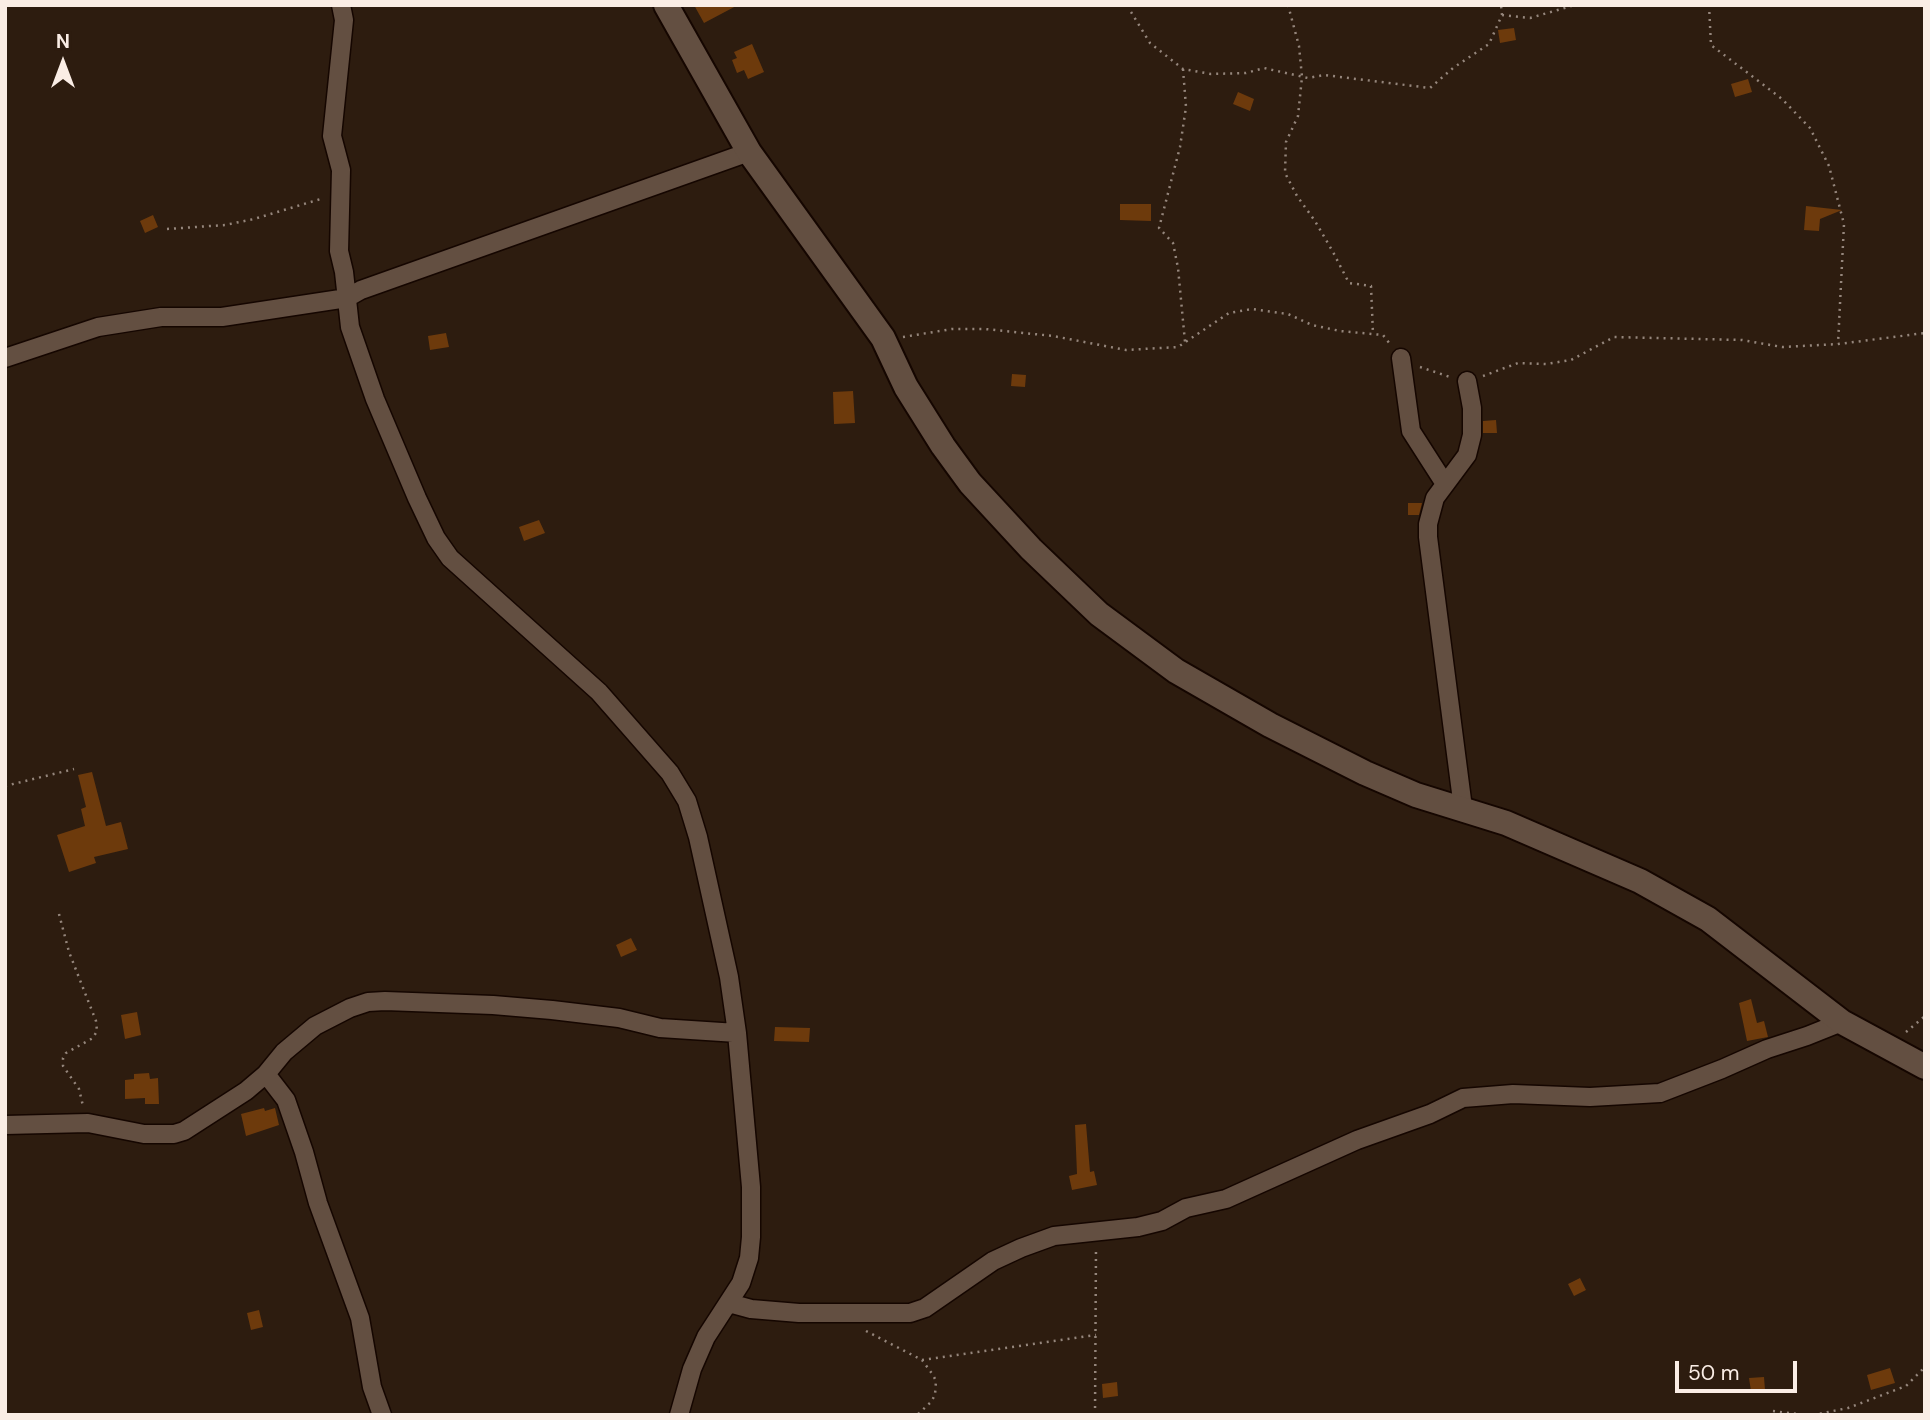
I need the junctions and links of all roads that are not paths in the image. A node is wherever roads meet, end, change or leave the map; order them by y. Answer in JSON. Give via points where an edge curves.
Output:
{"nodes":[{"id":1,"x":341,"y":5,"type":"edge"},
{"id":2,"x":666,"y":5,"type":"edge"},
{"id":3,"x":749,"y":152,"type":"junction"},
{"id":4,"x":347,"y":298,"type":"junction"},
{"id":5,"x":5,"y":358,"type":"edge"},
{"id":6,"x":1401,"y":358,"type":"dead end"},
{"id":7,"x":1467,"y":381,"type":"dead end"},
{"id":8,"x":1444,"y":484,"type":"junction"},
{"id":9,"x":1463,"y":808,"type":"junction"},
{"id":10,"x":1842,"y":1022,"type":"junction"},
{"id":11,"x":737,"y":1033,"type":"junction"},
{"id":12,"x":1925,"y":1067,"type":"edge"},
{"id":13,"x":266,"y":1073,"type":"junction"},
{"id":14,"x":5,"y":1125,"type":"edge"},
{"id":15,"x":729,"y":1303,"type":"junction"},
{"id":16,"x":382,"y":1415,"type":"edge"},
{"id":17,"x":679,"y":1415,"type":"edge"}],
"edges":[{"from":1,"to":4,"type":"street","via":[[344,20],[332,136],[341,170],[339,251]]},
{"from":2,"to":3,"type":"street"},
{"from":3,"to":4,"type":"street"},
{"from":3,"to":9,"type":"street","via":[[883,338],[906,387],[970,483],[1099,614],[1176,671],[1270,725],[1365,774]]},
{"from":4,"to":5,"type":"street","via":[[222,317],[161,317],[98,327]]},
{"from":4,"to":11,"type":"street","via":[[350,327],[375,399],[436,538],[450,558],[599,692],[670,774],[687,801],[715,912]]},
{"from":6,"to":8,"type":"street","via":[[1411,431]]},
{"from":7,"to":8,"type":"street","via":[[1472,435],[1467,456]]},
{"from":8,"to":9,"type":"street","via":[[1435,498],[1428,537]]},
{"from":9,"to":10,"type":"street","via":[[1572,850],[1708,919]]},
{"from":10,"to":12,"type":"street"},
{"from":10,"to":15,"type":"street","via":[[1660,1093],[1463,1098],[1226,1199],[1186,1208],[1162,1221],[1054,1236],[1021,1248],[910,1313],[799,1312]]},
{"from":11,"to":13,"type":"street","via":[[674,1030],[552,1010],[368,1002],[314,1027]]},
{"from":11,"to":15,"type":"street","via":[[751,1237],[741,1283]]},
{"from":13,"to":14,"type":"street","via":[[246,1091],[174,1134],[144,1134],[88,1123]]},
{"from":13,"to":16,"type":"street","via":[[286,1100],[304,1152],[360,1318],[372,1387]]},
{"from":15,"to":17,"type":"street","via":[[706,1337]]}]}
